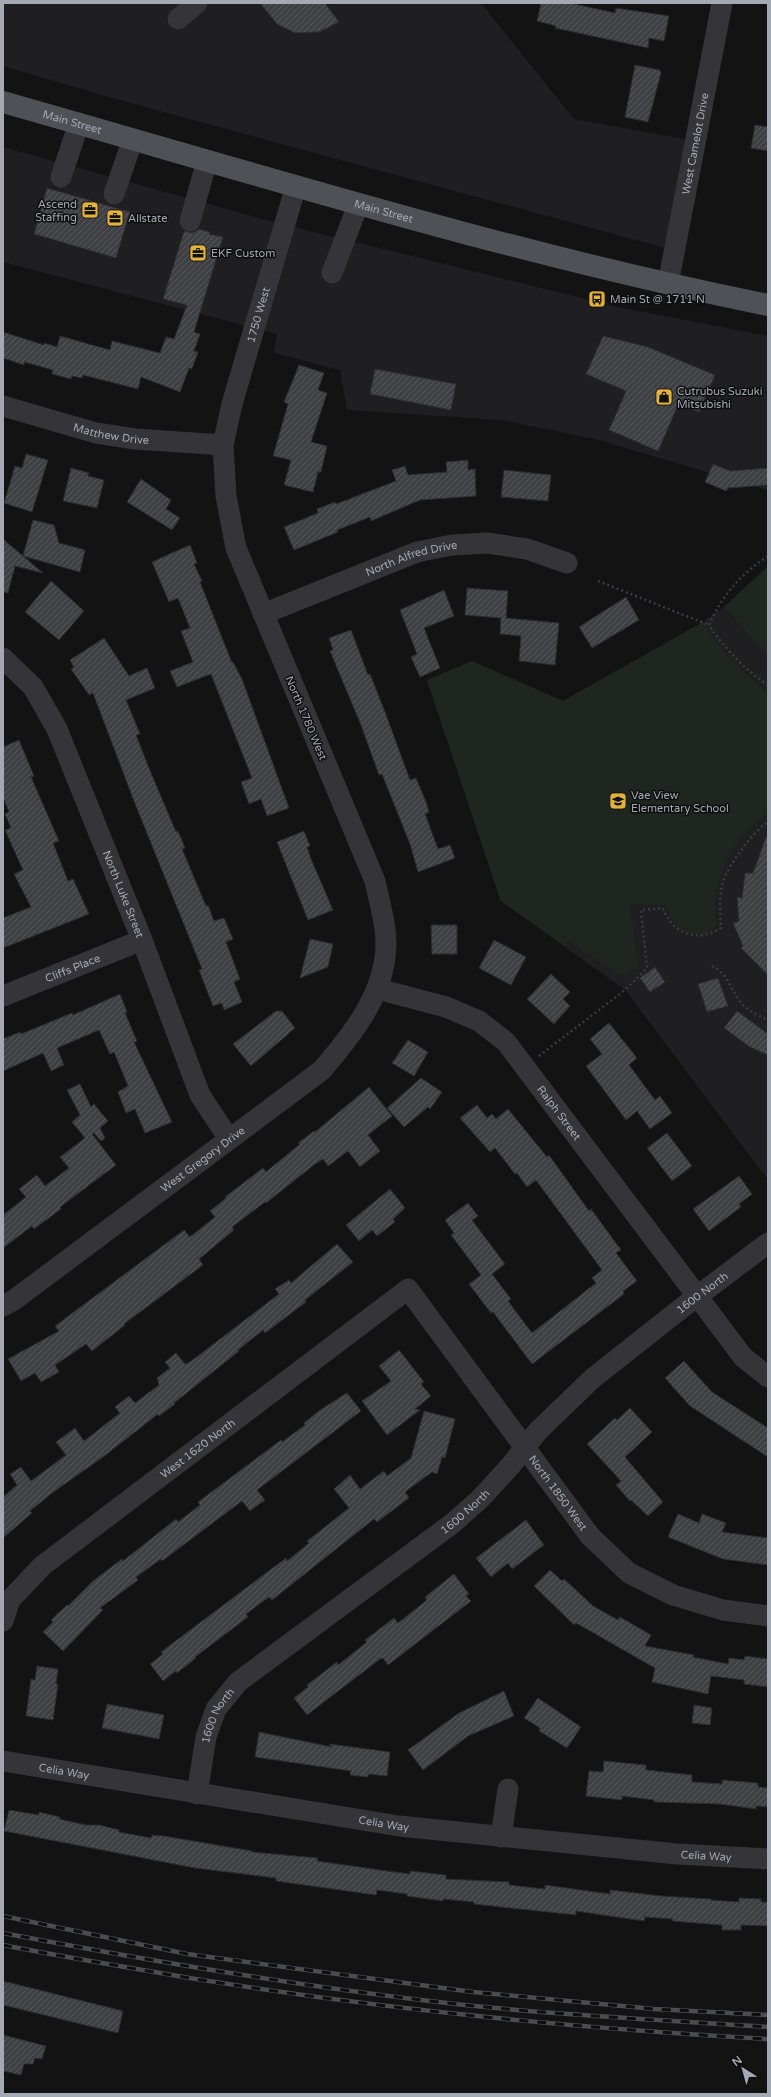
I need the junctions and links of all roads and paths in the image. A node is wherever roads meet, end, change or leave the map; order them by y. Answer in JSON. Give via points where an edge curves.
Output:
{"nodes":[{"id":1,"x":197,"y":3,"type":"edge"},
{"id":2,"x":722,"y":3,"type":"edge"},
{"id":3,"x":178,"y":19,"type":"dead end"},
{"id":4,"x":3,"y":102,"type":"edge"},
{"id":5,"x":79,"y":124,"type":"junction"},
{"id":6,"x":133,"y":139,"type":"junction"},
{"id":7,"x":207,"y":161,"type":"junction"},
{"id":8,"x":61,"y":177,"type":"dead end"},
{"id":9,"x":296,"y":186,"type":"junction"},
{"id":10,"x":114,"y":194,"type":"dead end"},
{"id":11,"x":358,"y":205,"type":"junction"},
{"id":12,"x":190,"y":220,"type":"dead end"},
{"id":13,"x":332,"y":273,"type":"dead end"},
{"id":14,"x":668,"y":284,"type":"junction"},
{"id":15,"x":768,"y":305,"type":"edge"},
{"id":16,"x":3,"y":406,"type":"edge"},
{"id":17,"x":223,"y":445,"type":"junction"},
{"id":18,"x":768,"y":556,"type":"edge"},
{"id":19,"x":566,"y":563,"type":"dead end"},
{"id":20,"x":598,"y":581,"type":"dead end"},
{"id":21,"x":263,"y":614,"type":"junction"},
{"id":22,"x":709,"y":625,"type":"junction"},
{"id":23,"x":3,"y":658,"type":"edge"},
{"id":24,"x":768,"y":685,"type":"edge"},
{"id":25,"x":768,"y":822,"type":"edge"},
{"id":26,"x":142,"y":940,"type":"junction"},
{"id":27,"x":712,"y":966,"type":"dead end"},
{"id":28,"x":378,"y":989,"type":"junction"},
{"id":29,"x":3,"y":996,"type":"edge"},
{"id":30,"x":768,"y":1020,"type":"edge"},
{"id":31,"x":533,"y":1059,"type":"dead end"},
{"id":32,"x":229,"y":1139,"type":"junction"},
{"id":33,"x":768,"y":1243,"type":"edge"},
{"id":34,"x":408,"y":1289,"type":"joint"},
{"id":35,"x":697,"y":1296,"type":"junction"},
{"id":36,"x":3,"y":1306,"type":"edge"},
{"id":37,"x":768,"y":1377,"type":"edge"},
{"id":38,"x":525,"y":1448,"type":"junction"},
{"id":39,"x":768,"y":1616,"type":"edge"},
{"id":40,"x":3,"y":1621,"type":"edge"},
{"id":41,"x":3,"y":1761,"type":"edge"},
{"id":42,"x":508,"y":1789,"type":"dead end"},
{"id":43,"x":197,"y":1794,"type":"junction"},
{"id":44,"x":501,"y":1837,"type":"junction"},
{"id":45,"x":768,"y":1859,"type":"edge"}],
"edges":[{"from":1,"to":3,"type":"street"},
{"from":2,"to":14,"type":"street","name":"West Camelot Drive"},
{"from":4,"to":5,"type":"main road","name":"Main Street"},
{"from":5,"to":6,"type":"main road","name":"Main Street"},
{"from":5,"to":8,"type":"street"},
{"from":6,"to":7,"type":"main road","name":"Main Street"},
{"from":6,"to":10,"type":"street"},
{"from":7,"to":9,"type":"main road","name":"Main Street"},
{"from":7,"to":12,"type":"street"},
{"from":9,"to":11,"type":"main road","name":"Main Street"},
{"from":9,"to":17,"type":"street","name":"1750 West","via":[[232,404]]},
{"from":11,"to":13,"type":"street"},
{"from":11,"to":14,"type":"main road","name":"Main Street","via":[[491,241]]},
{"from":14,"to":15,"type":"main road","name":"Main Street"},
{"from":16,"to":17,"type":"street","name":"Matthew Drive","via":[[96,433],[135,439]]},
{"from":17,"to":21,"type":"street","name":"North 1780 West","via":[[226,496],[236,548]]},
{"from":18,"to":22,"type":"path","via":[[733,584],[716,608]]},
{"from":19,"to":21,"type":"street","name":"North Alfred Drive","via":[[527,549],[487,544],[452,545],[417,552]]},
{"from":20,"to":22,"type":"path"},
{"from":21,"to":28,"type":"street","name":"North 1780 West","via":[[375,881],[384,918],[386,956]]},
{"from":22,"to":24,"type":"path","via":[[731,653]]},
{"from":23,"to":26,"type":"street","name":"North Luke Street","via":[[33,687],[57,729]]},
{"from":25,"to":31,"type":"path","via":[[746,842],[724,881],[720,906],[721,928],[714,933],[689,936],[677,930],[666,917],[663,908],[641,910],[646,968],[625,990],[542,1055]]},
{"from":26,"to":29,"type":"street","name":"Cliffs Place"},
{"from":26,"to":32,"type":"street","name":"North Luke Street","via":[[200,1095]]},
{"from":27,"to":30,"type":"path","via":[[727,976],[740,1002]]},
{"from":28,"to":32,"type":"street","name":"West Gregory Drive","via":[[349,1038],[322,1070]]},
{"from":28,"to":35,"type":"street","name":"Ralph Street","via":[[446,1007],[479,1021],[506,1042]]},
{"from":32,"to":36,"type":"street","name":"West Gregory Drive"},
{"from":33,"to":35,"type":"street","name":"1600 North"},
{"from":34,"to":38,"type":"street","name":"North 1850 West"},
{"from":34,"to":40,"type":"street","name":"West 1620 North","via":[[42,1566],[10,1600]]},
{"from":35,"to":37,"type":"street","name":"Ralph Street","via":[[743,1358]]},
{"from":35,"to":38,"type":"street","name":"1600 North","via":[[593,1378],[538,1431]]},
{"from":38,"to":39,"type":"street","name":"North 1850 West","via":[[590,1536],[628,1573],[673,1595],[723,1610]]},
{"from":38,"to":43,"type":"street","name":"1600 North","via":[[481,1498],[453,1523],[238,1682],[216,1709],[206,1737]]},
{"from":41,"to":43,"type":"street","name":"Celia Way"},
{"from":42,"to":44,"type":"street"},
{"from":43,"to":44,"type":"street","name":"Celia Way","via":[[399,1826]]},
{"from":44,"to":45,"type":"street","name":"Celia Way","via":[[677,1854]]}]}
